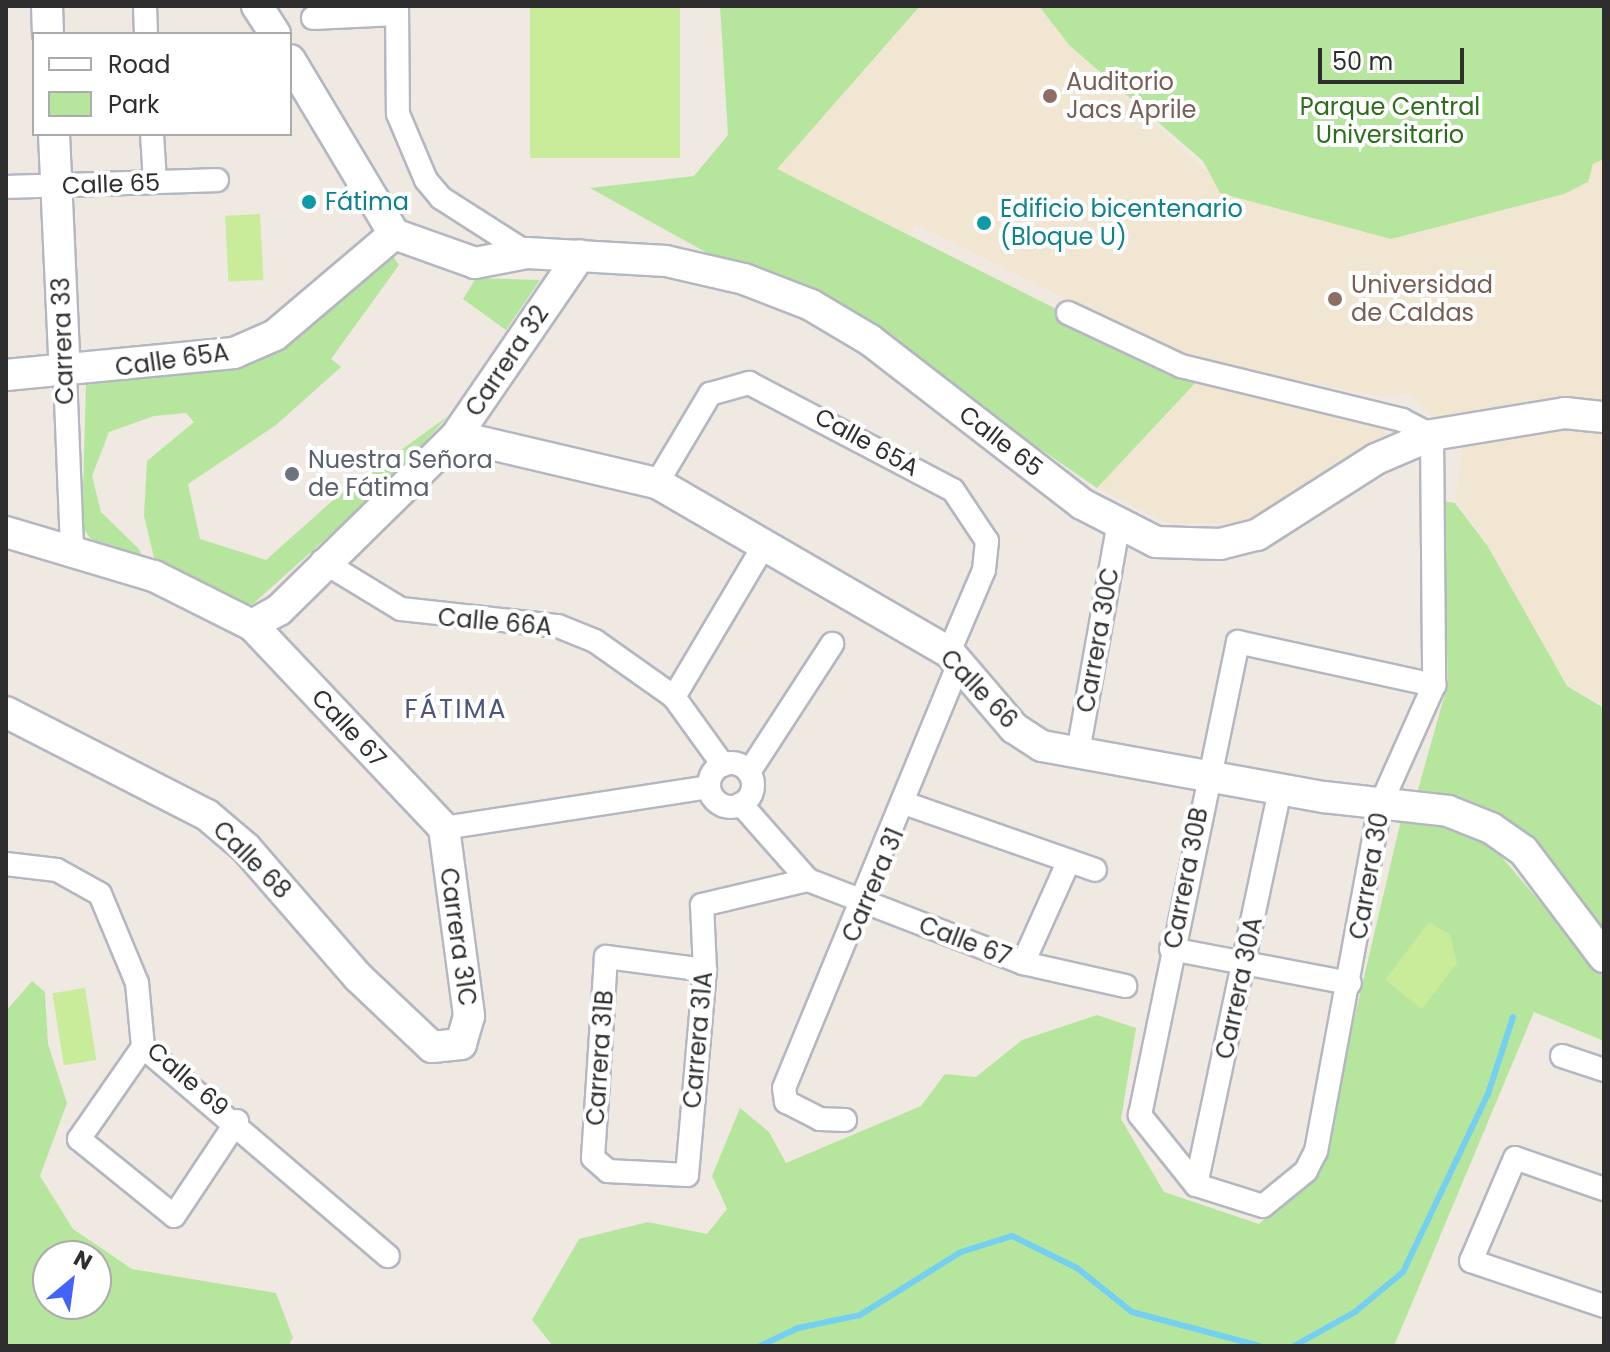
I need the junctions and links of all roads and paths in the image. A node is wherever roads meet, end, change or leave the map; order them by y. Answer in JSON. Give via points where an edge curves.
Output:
{"nodes":[{"id":1,"x":47,"y":6,"type":"edge"},
{"id":2,"x":145,"y":6,"type":"edge"},
{"id":3,"x":397,"y":10,"type":"edge"},
{"id":4,"x":313,"y":18,"type":"dead end"},
{"id":5,"x":48,"y":32,"type":"edge"},
{"id":6,"x":146,"y":32,"type":"edge"},
{"id":7,"x":292,"y":63,"type":"edge"},
{"id":8,"x":54,"y":136,"type":"edge"},
{"id":9,"x":152,"y":136,"type":"edge"},
{"id":10,"x":217,"y":180,"type":"dead end"},
{"id":11,"x":155,"y":182,"type":"junction"},
{"id":12,"x":57,"y":186,"type":"junction"},
{"id":13,"x":6,"y":187,"type":"edge"},
{"id":14,"x":394,"y":234,"type":"junction"},
{"id":15,"x":527,"y":253,"type":"junction"},
{"id":16,"x":580,"y":255,"type":"junction"},
{"id":17,"x":1068,"y":313,"type":"dead end"},
{"id":18,"x":65,"y":374,"type":"junction"},
{"id":19,"x":6,"y":375,"type":"edge"},
{"id":20,"x":1604,"y":417,"type":"edge"},
{"id":21,"x":1432,"y":435,"type":"junction"},
{"id":22,"x":456,"y":436,"type":"junction"},
{"id":23,"x":657,"y":483,"type":"junction"},
{"id":24,"x":1118,"y":528,"type":"junction"},
{"id":25,"x":6,"y":532,"type":"edge"},
{"id":26,"x":765,"y":544,"type":"junction"},
{"id":27,"x":72,"y":548,"type":"junction"},
{"id":28,"x":322,"y":561,"type":"junction"},
{"id":29,"x":252,"y":625,"type":"junction"},
{"id":30,"x":832,"y":644,"type":"dead end"},
{"id":31,"x":954,"y":658,"type":"junction"},
{"id":32,"x":1434,"y":685,"type":"junction"},
{"id":33,"x":674,"y":697,"type":"junction"},
{"id":34,"x":6,"y":712,"type":"edge"},
{"id":35,"x":1078,"y":752,"type":"junction"},
{"id":36,"x":723,"y":765,"type":"junction"},
{"id":37,"x":749,"y":772,"type":"junction"},
{"id":38,"x":1206,"y":775,"type":"junction"},
{"id":39,"x":709,"y":787,"type":"junction"},
{"id":40,"x":1280,"y":790,"type":"junction"},
{"id":41,"x":741,"y":804,"type":"junction"},
{"id":42,"x":907,"y":804,"type":"junction"},
{"id":43,"x":1380,"y":806,"type":"junction"},
{"id":44,"x":444,"y":828,"type":"junction"},
{"id":45,"x":1068,"y":863,"type":"junction"},
{"id":46,"x":6,"y":864,"type":"edge"},
{"id":47,"x":1095,"y":870,"type":"dead end"},
{"id":48,"x":808,"y":880,"type":"junction"},
{"id":49,"x":866,"y":902,"type":"junction"},
{"id":50,"x":1171,"y":949,"type":"junction"},
{"id":51,"x":1604,"y":957,"type":"edge"},
{"id":52,"x":1023,"y":963,"type":"junction"},
{"id":53,"x":1244,"y":968,"type":"junction"},
{"id":54,"x":705,"y":970,"type":"junction"},
{"id":55,"x":1350,"y":983,"type":"junction"},
{"id":56,"x":1125,"y":986,"type":"dead end"},
{"id":57,"x":461,"y":1044,"type":"joint"},
{"id":58,"x":143,"y":1047,"type":"junction"},
{"id":59,"x":1562,"y":1056,"type":"dead end"},
{"id":60,"x":1604,"y":1070,"type":"edge"},
{"id":61,"x":845,"y":1120,"type":"dead end"},
{"id":62,"x":237,"y":1121,"type":"junction"},
{"id":63,"x":687,"y":1175,"type":"joint"},
{"id":64,"x":1196,"y":1185,"type":"junction"},
{"id":65,"x":1604,"y":1189,"type":"edge"},
{"id":66,"x":388,"y":1256,"type":"dead end"},
{"id":67,"x":1604,"y":1306,"type":"edge"}],
"edges":[{"from":1,"to":5,"type":"street"},
{"from":2,"to":6,"type":"street"},
{"from":3,"to":4,"type":"street"},
{"from":3,"to":15,"type":"street","via":[[398,114],[426,180],[441,198]]},
{"from":7,"to":14,"type":"street"},
{"from":8,"to":12,"type":"street","name":"Carrera 33"},
{"from":9,"to":11,"type":"street"},
{"from":10,"to":11,"type":"street","name":"Calle 65"},
{"from":11,"to":12,"type":"street","name":"Calle 65"},
{"from":12,"to":13,"type":"street","name":"Calle 65"},
{"from":12,"to":18,"type":"street","name":"Carrera 33"},
{"from":14,"to":15,"type":"street","name":"Calle 65","via":[[475,263]]},
{"from":14,"to":18,"type":"street","name":"Calle 65A","via":[[292,323],[253,345],[213,358]]},
{"from":15,"to":16,"type":"street","name":"Calle 65"},
{"from":16,"to":22,"type":"street","name":"Carrera 32"},
{"from":16,"to":24,"type":"street","name":"Calle 65","via":[[666,261],[744,279],[811,305],[870,340]]},
{"from":17,"to":21,"type":"street","via":[[1181,366],[1402,420]]},
{"from":18,"to":19,"type":"street","name":"Calle 65A"},
{"from":18,"to":27,"type":"street","name":"Carrera 33"},
{"from":20,"to":21,"type":"street","name":"Calle 65","via":[[1565,413]]},
{"from":21,"to":24,"type":"street","name":"Calle 65","via":[[1240,540],[1189,546]]},
{"from":21,"to":32,"type":"street","name":"Carrera 30"},
{"from":22,"to":23,"type":"street","name":"Calle 66"},
{"from":22,"to":28,"type":"street","name":"Carrera 32"},
{"from":23,"to":26,"type":"street","name":"Calle 66"},
{"from":23,"to":31,"type":"street","name":"Calle 65A","via":[[710,394],[749,383],[953,490],[987,541],[984,570]]},
{"from":24,"to":35,"type":"street","name":"Carrera 30C"},
{"from":25,"to":27,"type":"street","name":"Calle 67"},
{"from":26,"to":31,"type":"street","name":"Calle 66"},
{"from":26,"to":33,"type":"street"},
{"from":27,"to":29,"type":"street","name":"Calle 67","via":[[154,576]]},
{"from":28,"to":29,"type":"street","name":"Carrera 32","via":[[279,610]]},
{"from":28,"to":33,"type":"street","name":"Calle 66A","via":[[401,609],[428,616],[558,626],[595,641]]},
{"from":29,"to":44,"type":"street","name":"Calle 67"},
{"from":30,"to":37,"type":"street"},
{"from":31,"to":35,"type":"street","name":"Calle 66","via":[[1014,728],[1042,746]]},
{"from":31,"to":42,"type":"street","name":"Carrera 31"},
{"from":32,"to":38,"type":"street","name":"Carrera 30B","via":[[1238,642]]},
{"from":32,"to":43,"type":"street","name":"Carrera 30"},
{"from":33,"to":36,"type":"street","name":"Calle 66A"},
{"from":34,"to":57,"type":"street","name":"Calle 68","via":[[207,815],[432,1047]]},
{"from":35,"to":38,"type":"street","name":"Calle 66"},
{"from":36,"to":37,"type":"street"},
{"from":36,"to":39,"type":"street"},
{"from":37,"to":41,"type":"street","via":[[751,794]]},
{"from":38,"to":40,"type":"street","name":"Calle 66"},
{"from":38,"to":50,"type":"street","name":"Carrera 30B"},
{"from":39,"to":41,"type":"street","via":[[720,804]]},
{"from":39,"to":44,"type":"street"},
{"from":40,"to":43,"type":"street","name":"Calle 66"},
{"from":40,"to":53,"type":"street","name":"Carrera 30A"},
{"from":41,"to":48,"type":"street"},
{"from":42,"to":45,"type":"street"},
{"from":42,"to":49,"type":"street","name":"Carrera 31"},
{"from":43,"to":51,"type":"street","name":"Calle 66","via":[[1448,811],[1491,828],[1523,850]]},
{"from":43,"to":55,"type":"street","name":"Carrera 30"},
{"from":44,"to":57,"type":"street","name":"Carrera 31C","via":[[469,1016]]},
{"from":45,"to":47,"type":"street"},
{"from":45,"to":52,"type":"street"},
{"from":46,"to":58,"type":"street","name":"Calle 69","via":[[57,870],[100,894],[137,983]]},
{"from":48,"to":49,"type":"street","name":"Calle 67"},
{"from":48,"to":54,"type":"street","name":"Carrera 31A","via":[[702,905]]},
{"from":49,"to":52,"type":"street","name":"Calle 67"},
{"from":49,"to":61,"type":"street","name":"Carrera 31","via":[[784,1088],[786,1102],[820,1119]]},
{"from":50,"to":53,"type":"street"},
{"from":50,"to":64,"type":"street","name":"Carrera 30B","via":[[1140,1115]]},
{"from":52,"to":56,"type":"street","name":"Calle 67"},
{"from":53,"to":55,"type":"street"},
{"from":53,"to":64,"type":"street","name":"Carrera 30A"},
{"from":54,"to":63,"type":"street","name":"Carrera 31A"},
{"from":54,"to":63,"type":"street","name":"Carrera 31B","via":[[606,957],[593,1158],[608,1171]]},
{"from":55,"to":64,"type":"street","name":"Carrera 30","via":[[1316,1151],[1306,1171],[1263,1206]]},
{"from":58,"to":62,"type":"street","name":"Calle 69"},
{"from":58,"to":62,"type":"street","via":[[79,1139],[174,1216]]},
{"from":59,"to":60,"type":"street"},
{"from":62,"to":66,"type":"street","name":"Calle 69"},
{"from":65,"to":67,"type":"street","via":[[1515,1158],[1471,1261]]}]}
